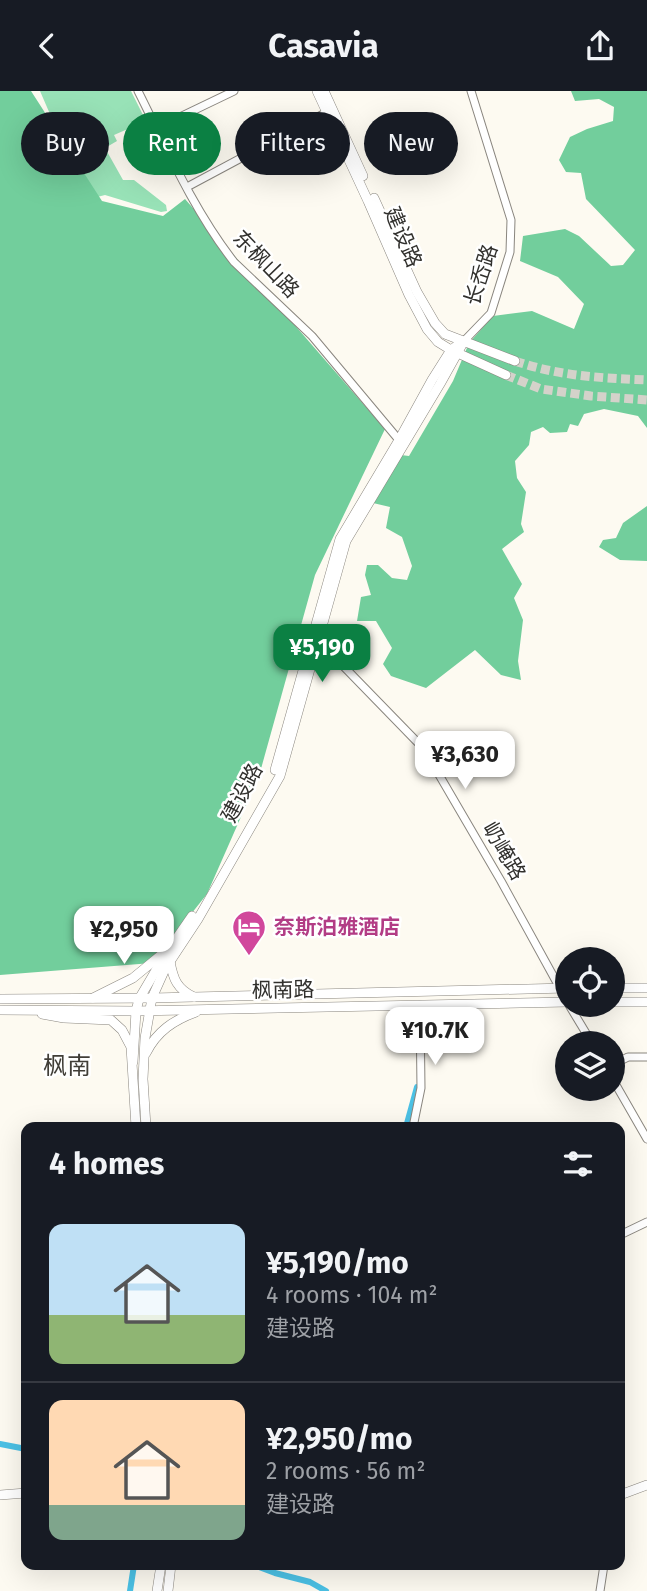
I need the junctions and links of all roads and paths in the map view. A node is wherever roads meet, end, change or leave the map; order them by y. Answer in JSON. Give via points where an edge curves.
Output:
{"nodes":[{"id":1,"x":138,"y":91,"type":"edge"},
{"id":2,"x":234,"y":91,"type":"edge"},
{"id":3,"x":317,"y":91,"type":"edge"},
{"id":4,"x":324,"y":91,"type":"edge"},
{"id":5,"x":471,"y":91,"type":"edge"},
{"id":6,"x":149,"y":112,"type":"edge"},
{"id":7,"x":190,"y":112,"type":"edge"},
{"id":8,"x":327,"y":112,"type":"edge"},
{"id":9,"x":235,"y":161,"type":"edge"},
{"id":10,"x":350,"y":161,"type":"edge"},
{"id":11,"x":181,"y":175,"type":"edge"},
{"id":12,"x":187,"y":187,"type":"junction"},
{"id":13,"x":464,"y":341,"type":"junction"},
{"id":14,"x":455,"y":351,"type":"junction"},
{"id":15,"x":515,"y":361,"type":"tunnel mouth"},
{"id":16,"x":506,"y":375,"type":"tunnel mouth"},
{"id":17,"x":399,"y":440,"type":"junction"},
{"id":18,"x":316,"y":638,"type":"junction"},
{"id":19,"x":168,"y":950,"type":"junction"},
{"id":20,"x":170,"y":961,"type":"junction"},
{"id":21,"x":555,"y":973,"type":"edge"},
{"id":22,"x":555,"y":988,"type":"edge"},
{"id":23,"x":625,"y":988,"type":"edge"},
{"id":24,"x":647,"y":988,"type":"edge"},
{"id":25,"x":196,"y":998,"type":"junction"},
{"id":26,"x":0,"y":999,"type":"edge"},
{"id":27,"x":91,"y":999,"type":"junction"},
{"id":28,"x":139,"y":999,"type":"junction"},
{"id":29,"x":152,"y":999,"type":"junction"},
{"id":30,"x":555,"y":1002,"type":"edge"},
{"id":31,"x":625,"y":1002,"type":"edge"},
{"id":32,"x":647,"y":1002,"type":"edge"},
{"id":33,"x":420,"y":1005,"type":"junction"},
{"id":34,"x":202,"y":1009,"type":"junction"},
{"id":35,"x":0,"y":1010,"type":"edge"},
{"id":36,"x":31,"y":1010,"type":"junction"},
{"id":37,"x":149,"y":1010,"type":"junction"},
{"id":38,"x":136,"y":1011,"type":"junction"},
{"id":39,"x":647,"y":1057,"type":"edge"},
{"id":40,"x":144,"y":1058,"type":"junction"},
{"id":41,"x":625,"y":1058,"type":"edge"},
{"id":42,"x":133,"y":1062,"type":"junction"},
{"id":43,"x":625,"y":1101,"type":"edge"},
{"id":44,"x":136,"y":1122,"type":"edge"},
{"id":45,"x":146,"y":1122,"type":"edge"},
{"id":46,"x":415,"y":1122,"type":"edge"},
{"id":47,"x":647,"y":1139,"type":"edge"},
{"id":48,"x":647,"y":1222,"type":"edge"},
{"id":49,"x":625,"y":1233,"type":"edge"},
{"id":50,"x":647,"y":1485,"type":"edge"},
{"id":51,"x":21,"y":1493,"type":"edge"},
{"id":52,"x":625,"y":1493,"type":"edge"},
{"id":53,"x":0,"y":1495,"type":"edge"},
{"id":54,"x":160,"y":1570,"type":"edge"},
{"id":55,"x":170,"y":1570,"type":"edge"},
{"id":56,"x":603,"y":1570,"type":"edge"},
{"id":57,"x":157,"y":1591,"type":"edge"},
{"id":58,"x":168,"y":1591,"type":"edge"},
{"id":59,"x":600,"y":1591,"type":"edge"}],
"edges":[{"from":1,"to":6,"type":"street","name":"东枫山路"},
{"from":2,"to":7,"type":"street"},
{"from":3,"to":8,"type":"main road","name":"建设路"},
{"from":4,"to":13,"type":"main road","name":"建设路","via":[[417,292],[445,334]]},
{"from":5,"to":13,"type":"street","name":"长岙路","via":[[511,221],[510,252],[492,313]]},
{"from":9,"to":12,"type":"street"},
{"from":10,"to":14,"type":"main road","name":"建设路","via":[[427,329]]},
{"from":11,"to":12,"type":"street","name":"东枫山路"},
{"from":12,"to":17,"type":"street","name":"东枫山路","via":[[234,261],[312,336]]},
{"from":13,"to":14,"type":"main road","name":"建设路"},
{"from":13,"to":15,"type":"main road","name":"建设路"},
{"from":14,"to":16,"type":"main road","name":"建设路"},
{"from":14,"to":17,"type":"main road","name":"建设路","via":[[432,380]]},
{"from":14,"to":18,"type":"main road","name":"建设路","via":[[346,541]]},
{"from":17,"to":18,"type":"main road","name":"建设路","via":[[340,539]]},
{"from":18,"to":19,"type":"main road","name":"建设路","via":[[275,773]]},
{"from":18,"to":20,"type":"main road","name":"建设路","via":[[279,776]]},
{"from":18,"to":21,"type":"street","name":"屷崦路","via":[[425,749]]},
{"from":19,"to":27,"type":"main road","via":[[133,978]]},
{"from":19,"to":28,"type":"main road","name":"建设路"},
{"from":20,"to":25,"type":"main road","via":[[177,984]]},
{"from":20,"to":29,"type":"main road","name":"建设路"},
{"from":22,"to":25,"type":"main road","name":"枫南路"},
{"from":23,"to":24,"type":"main road"},
{"from":25,"to":29,"type":"main road","name":"枫南路"},
{"from":26,"to":27,"type":"main road","name":"枫南路"},
{"from":27,"to":28,"type":"main road","name":"枫南路"},
{"from":28,"to":29,"type":"main road","name":"枫南路"},
{"from":28,"to":38,"type":"main road","name":"建设路"},
{"from":29,"to":37,"type":"main road","name":"建设路"},
{"from":30,"to":33,"type":"main road","name":"枫南路"},
{"from":31,"to":32,"type":"main road"},
{"from":33,"to":34,"type":"main road","name":"枫南路"},
{"from":33,"to":46,"type":"street","via":[[421,1088]]},
{"from":34,"to":37,"type":"main road","name":"枫南路"},
{"from":34,"to":40,"type":"main road","via":[[167,1026]]},
{"from":35,"to":36,"type":"main road","name":"枫南路"},
{"from":36,"to":38,"type":"main road","name":"枫南路"},
{"from":36,"to":42,"type":"main road","via":[[47,1016],[111,1020],[129,1041]]},
{"from":37,"to":38,"type":"main road","name":"枫南路"},
{"from":37,"to":40,"type":"main road","name":"建设路"},
{"from":38,"to":42,"type":"main road","name":"建设路"},
{"from":39,"to":41,"type":"street"},
{"from":40,"to":45,"type":"main road","name":"建设路"},
{"from":42,"to":44,"type":"main road"},
{"from":43,"to":47,"type":"street"},
{"from":48,"to":49,"type":"street"},
{"from":50,"to":52,"type":"main road"},
{"from":51,"to":53,"type":"main road"},
{"from":54,"to":57,"type":"main road"},
{"from":55,"to":58,"type":"main road"},
{"from":56,"to":59,"type":"street"}]}
